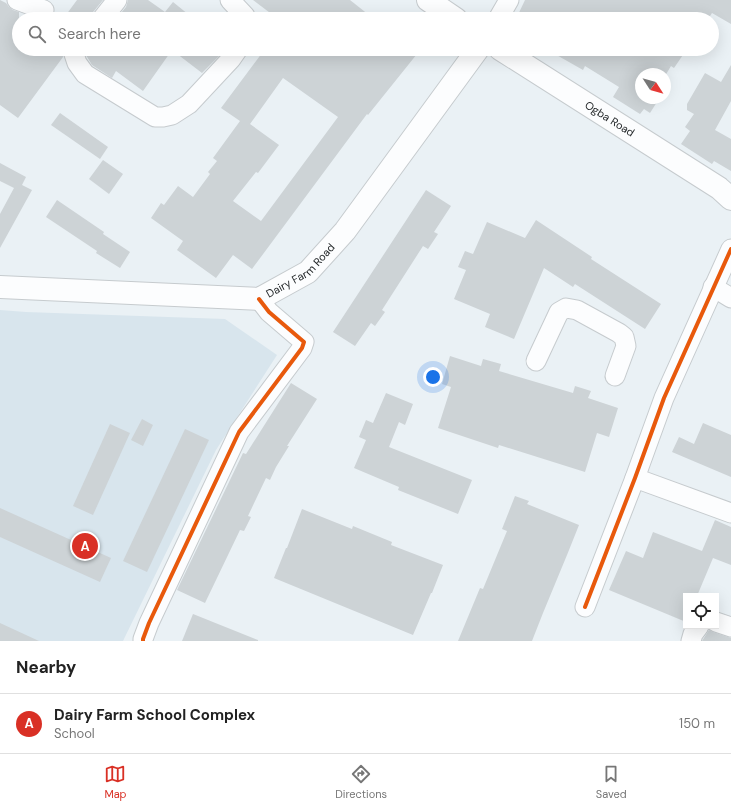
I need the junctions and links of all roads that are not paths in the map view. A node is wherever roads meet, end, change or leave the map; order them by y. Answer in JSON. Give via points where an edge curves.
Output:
{"nodes":[{"id":1,"x":17,"y":0,"type":"edge"},
{"id":2,"x":117,"y":0,"type":"edge"},
{"id":3,"x":428,"y":0,"type":"edge"},
{"id":4,"x":509,"y":0,"type":"edge"},
{"id":5,"x":232,"y":1,"type":"edge"},
{"id":6,"x":44,"y":10,"type":"dead end"},
{"id":7,"x":108,"y":12,"type":"edge"},
{"id":8,"x":242,"y":12,"type":"edge"},
{"id":9,"x":446,"y":12,"type":"edge"},
{"id":10,"x":502,"y":12,"type":"edge"},
{"id":11,"x":74,"y":56,"type":"edge"},
{"id":12,"x":233,"y":56,"type":"edge"},
{"id":13,"x":473,"y":56,"type":"edge"},
{"id":14,"x":511,"y":56,"type":"edge"},
{"id":15,"x":727,"y":194,"type":"edge"},
{"id":16,"x":731,"y":249,"type":"edge"},
{"id":17,"x":0,"y":287,"type":"edge"},
{"id":18,"x":713,"y":288,"type":"junction"},
{"id":19,"x":731,"y":298,"type":"edge"},
{"id":20,"x":259,"y":299,"type":"junction"},
{"id":21,"x":536,"y":361,"type":"dead end"},
{"id":22,"x":615,"y":376,"type":"dead end"},
{"id":23,"x":635,"y":478,"type":"junction"},
{"id":24,"x":731,"y":513,"type":"edge"},
{"id":25,"x":585,"y":608,"type":"dead end"},
{"id":26,"x":719,"y":623,"type":"edge"},
{"id":27,"x":731,"y":627,"type":"edge"},
{"id":28,"x":697,"y":629,"type":"edge"},
{"id":29,"x":143,"y":641,"type":"edge"},
{"id":30,"x":691,"y":641,"type":"edge"}],
"edges":[{"from":1,"to":6,"type":"street"},
{"from":2,"to":7,"type":"street"},
{"from":3,"to":9,"type":"main road"},
{"from":4,"to":10,"type":"street"},
{"from":5,"to":8,"type":"street"},
{"from":11,"to":12,"type":"street","via":[[85,74],[155,117],[172,115],[190,104]]},
{"from":13,"to":20,"type":"main road","name":"Dairy Farm Road","via":[[345,231],[308,272]]},
{"from":14,"to":15,"type":"main road","name":"Ogba Road"},
{"from":16,"to":18,"type":"street"},
{"from":17,"to":20,"type":"main road","name":"Dairy Farm Road"},
{"from":18,"to":19,"type":"street"},
{"from":18,"to":23,"type":"street","via":[[664,398]]},
{"from":20,"to":29,"type":"street","via":[[269,312],[304,342],[302,348],[239,432],[149,623]]},
{"from":21,"to":22,"type":"street","via":[[559,312],[566,308],[577,310],[624,337],[626,346]]},
{"from":23,"to":24,"type":"street"},
{"from":23,"to":25,"type":"street"},
{"from":26,"to":27,"type":"street"},
{"from":28,"to":30,"type":"street"}]}
